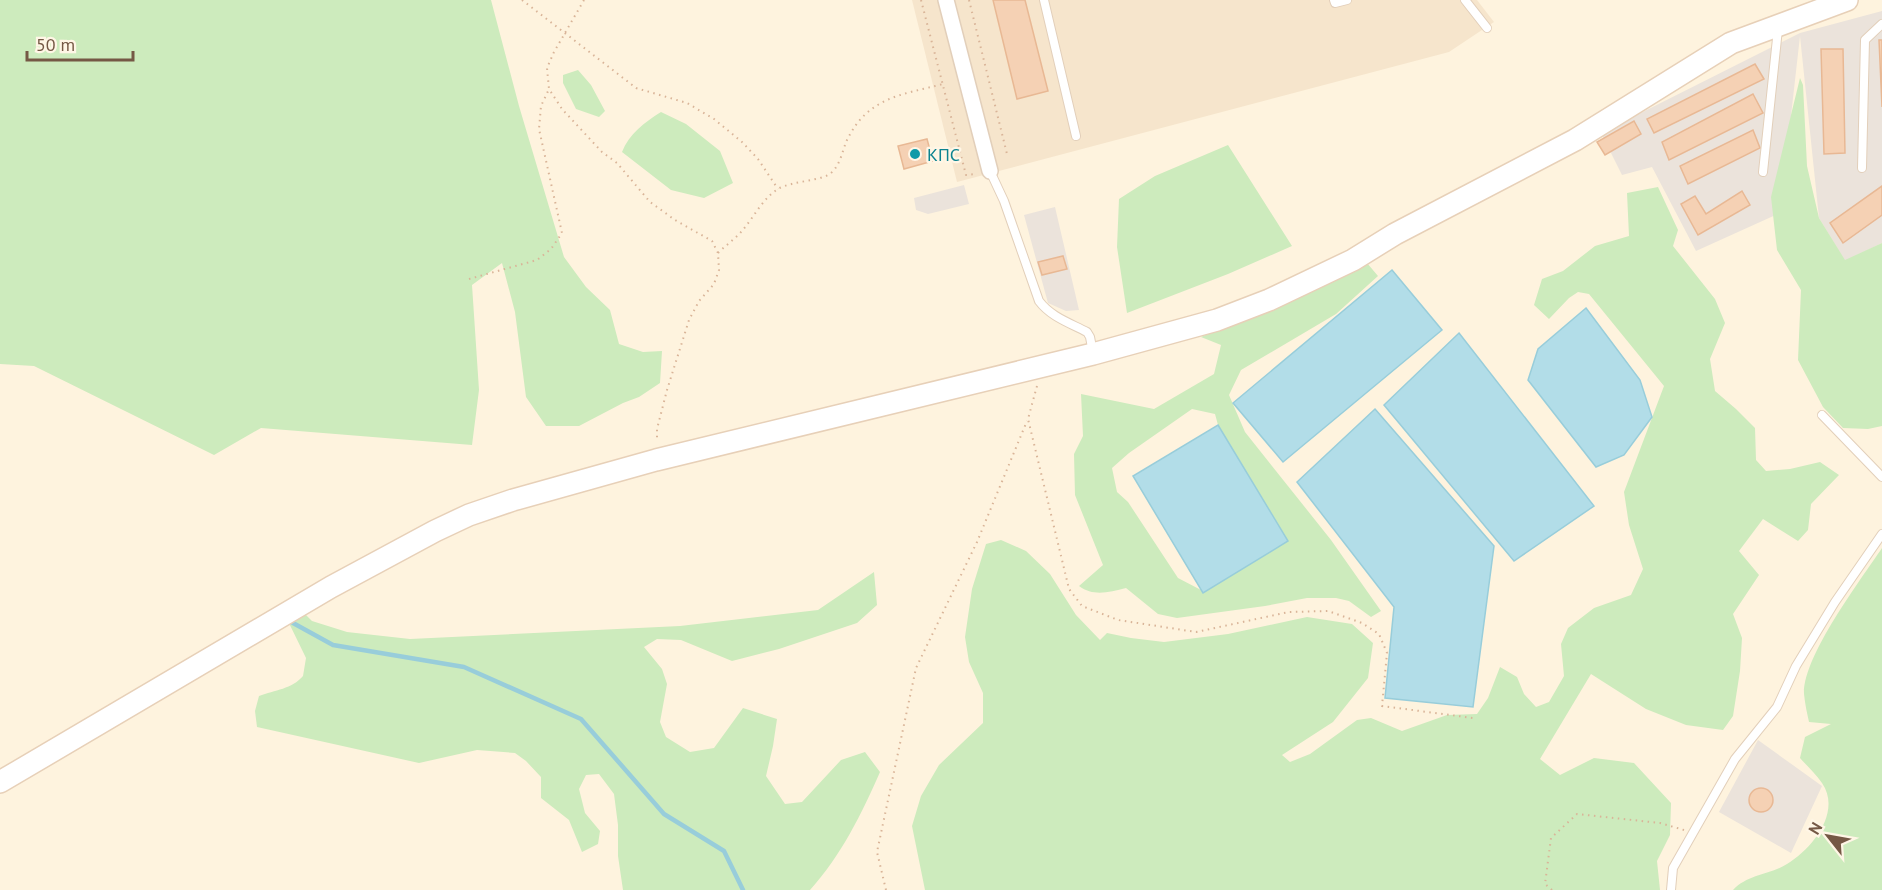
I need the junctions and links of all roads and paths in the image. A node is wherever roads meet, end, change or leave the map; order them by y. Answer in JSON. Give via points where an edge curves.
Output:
{"nodes":[{"id":1,"x":522,"y":0,"type":"edge"},
{"id":2,"x":584,"y":0,"type":"edge"},
{"id":3,"x":921,"y":0,"type":"edge"},
{"id":4,"x":946,"y":0,"type":"edge"},
{"id":5,"x":969,"y":0,"type":"edge"},
{"id":6,"x":1044,"y":0,"type":"edge"},
{"id":7,"x":1334,"y":0,"type":"edge"},
{"id":8,"x":1347,"y":0,"type":"edge"},
{"id":9,"x":1465,"y":0,"type":"edge"},
{"id":10,"x":1847,"y":0,"type":"edge"},
{"id":11,"x":1778,"y":24,"type":"junction"},
{"id":12,"x":1882,"y":24,"type":"edge"},
{"id":13,"x":1487,"y":28,"type":"dead end"},
{"id":14,"x":565,"y":34,"type":"junction"},
{"id":15,"x":942,"y":84,"type":"junction"},
{"id":16,"x":549,"y":89,"type":"junction"},
{"id":17,"x":1076,"y":136,"type":"dead end"},
{"id":18,"x":1007,"y":154,"type":"dead end"},
{"id":19,"x":1862,"y":168,"type":"dead end"},
{"id":20,"x":990,"y":171,"type":"junction"},
{"id":21,"x":1763,"y":172,"type":"dead end"},
{"id":22,"x":778,"y":189,"type":"junction"},
{"id":23,"x":718,"y":253,"type":"junction"},
{"id":24,"x":469,"y":279,"type":"dead end"},
{"id":25,"x":1093,"y":354,"type":"junction"},
{"id":26,"x":1042,"y":366,"type":"junction"},
{"id":27,"x":1822,"y":415,"type":"dead end"},
{"id":28,"x":1028,"y":419,"type":"junction"},
{"id":29,"x":656,"y":460,"type":"junction"},
{"id":30,"x":1882,"y":477,"type":"edge"},
{"id":31,"x":1882,"y":534,"type":"edge"},
{"id":32,"x":1473,"y":718,"type":"dead end"},
{"id":33,"x":0,"y":782,"type":"edge"},
{"id":34,"x":1692,"y":833,"type":"junction"},
{"id":35,"x":886,"y":890,"type":"edge"},
{"id":36,"x":1552,"y":890,"type":"edge"},
{"id":37,"x":1671,"y":890,"type":"edge"}],
"edges":[{"from":1,"to":14,"type":"path"},
{"from":2,"to":14,"type":"path"},
{"from":3,"to":15,"type":"path"},
{"from":4,"to":20,"type":"street"},
{"from":5,"to":18,"type":"path"},
{"from":6,"to":17,"type":"lane"},
{"from":7,"to":8,"type":"lane"},
{"from":9,"to":13,"type":"lane"},
{"from":10,"to":11,"type":"street"},
{"from":11,"to":21,"type":"lane"},
{"from":11,"to":25,"type":"street","via":[[1731,43],[1575,140],[1343,265],[1217,320]]},
{"from":12,"to":19,"type":"lane","via":[[1865,40]]},
{"from":14,"to":16,"type":"path","via":[[547,68]]},
{"from":14,"to":22,"type":"path","via":[[636,88],[687,103],[714,119],[758,159]]},
{"from":15,"to":20,"type":"path","via":[[966,175]]},
{"from":15,"to":22,"type":"path","via":[[881,101],[860,119],[830,174]]},
{"from":16,"to":23,"type":"path","via":[[562,109],[650,202],[712,241]]},
{"from":16,"to":24,"type":"path","via":[[541,106],[539,129],[562,233],[537,260]]},
{"from":20,"to":25,"type":"lane","via":[[1039,301],[1055,316],[1087,332]]},
{"from":22,"to":23,"type":"path"},
{"from":23,"to":29,"type":"path","via":[[719,270],[714,284],[689,320],[667,390],[657,429]]},
{"from":25,"to":26,"type":"street"},
{"from":26,"to":28,"type":"path"},
{"from":26,"to":29,"type":"street"},
{"from":27,"to":30,"type":"lane"},
{"from":28,"to":32,"type":"path","via":[[1069,589],[1082,606],[1118,620],[1196,632],[1289,612],[1328,611],[1362,623],[1379,634],[1387,653],[1382,706]]},
{"from":28,"to":35,"type":"path","via":[[977,542],[916,668],[877,852]]},
{"from":29,"to":33,"type":"street","via":[[513,500],[435,531],[331,587]]},
{"from":31,"to":34,"type":"lane","via":[[1796,666],[1777,707],[1735,759]]},
{"from":34,"to":36,"type":"path","via":[[1660,823],[1576,814],[1551,838],[1545,884]]},
{"from":34,"to":37,"type":"lane","via":[[1673,868]]}]}
